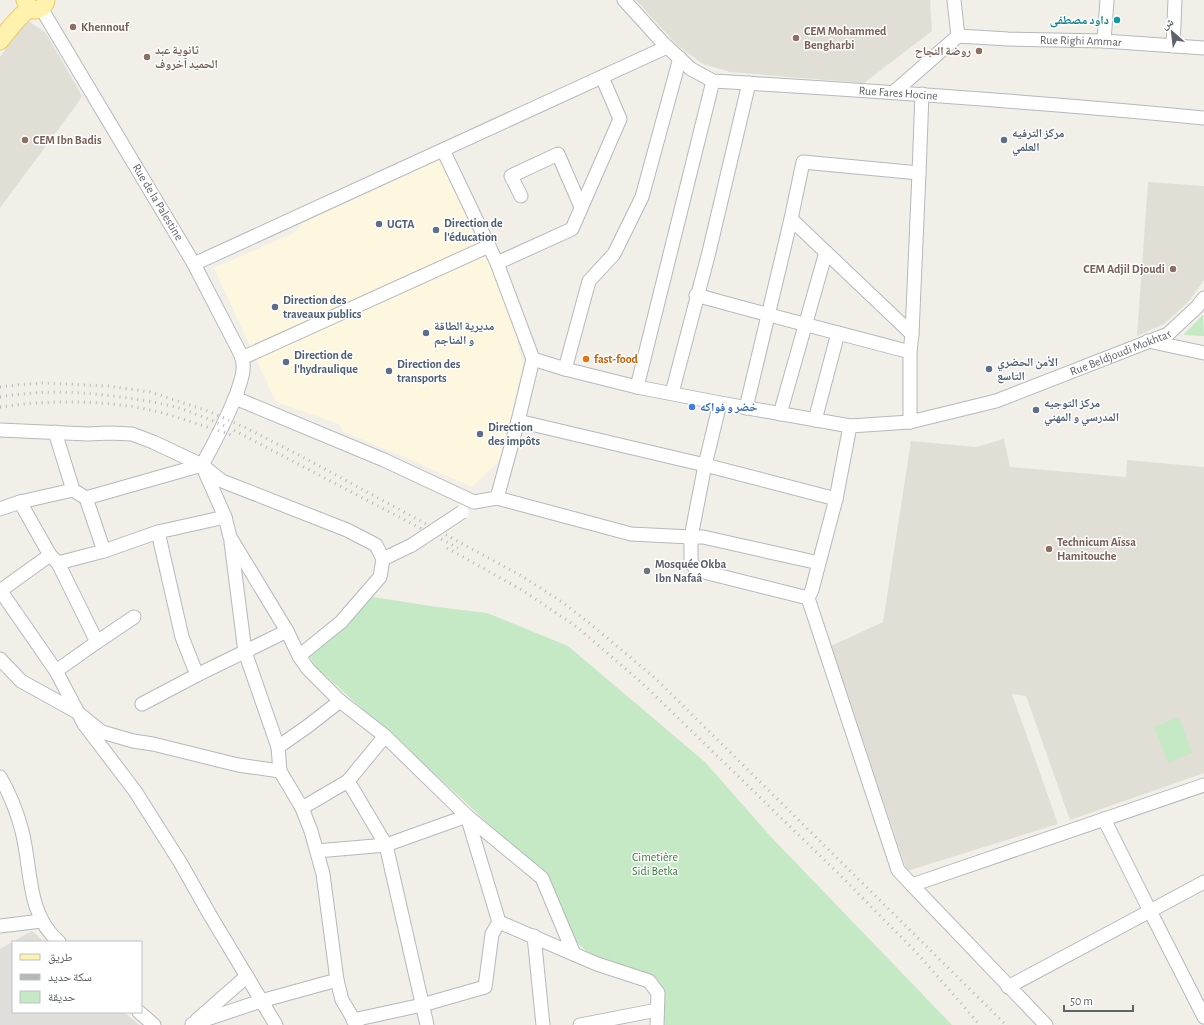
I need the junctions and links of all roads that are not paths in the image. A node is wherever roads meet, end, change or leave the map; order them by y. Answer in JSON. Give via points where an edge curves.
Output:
{"nodes":[{"id":1,"x":624,"y":0,"type":"edge"},
{"id":2,"x":954,"y":0,"type":"edge"},
{"id":3,"x":1108,"y":0,"type":"edge"},
{"id":4,"x":1175,"y":0,"type":"edge"},
{"id":5,"x":34,"y":3,"type":"edge"},
{"id":6,"x":0,"y":24,"type":"edge"},
{"id":7,"x":958,"y":36,"type":"junction"},
{"id":8,"x":0,"y":41,"type":"edge"},
{"id":9,"x":1104,"y":41,"type":"junction"},
{"id":10,"x":1173,"y":46,"type":"junction"},
{"id":11,"x":667,"y":47,"type":"junction"},
{"id":12,"x":1204,"y":48,"type":"edge"},
{"id":13,"x":680,"y":58,"type":"junction"},
{"id":14,"x":602,"y":77,"type":"junction"},
{"id":15,"x":713,"y":81,"type":"junction"},
{"id":16,"x":749,"y":83,"type":"junction"},
{"id":17,"x":894,"y":92,"type":"junction"},
{"id":18,"x":922,"y":94,"type":"junction"},
{"id":19,"x":1204,"y":118,"type":"edge"},
{"id":20,"x":444,"y":150,"type":"junction"},
{"id":21,"x":919,"y":173,"type":"junction"},
{"id":22,"x":520,"y":196,"type":"dead end"},
{"id":23,"x":581,"y":207,"type":"junction"},
{"id":24,"x":791,"y":219,"type":"junction"},
{"id":25,"x":489,"y":246,"type":"junction"},
{"id":26,"x":826,"y":252,"type":"junction"},
{"id":27,"x":497,"y":262,"type":"junction"},
{"id":28,"x":194,"y":264,"type":"junction"},
{"id":29,"x":696,"y":295,"type":"junction"},
{"id":30,"x":1204,"y":298,"type":"edge"},
{"id":31,"x":768,"y":316,"type":"junction"},
{"id":32,"x":805,"y":324,"type":"junction"},
{"id":33,"x":838,"y":333,"type":"junction"},
{"id":34,"x":912,"y":334,"type":"junction"},
{"id":35,"x":1148,"y":342,"type":"junction"},
{"id":36,"x":910,"y":352,"type":"junction"},
{"id":37,"x":1204,"y":353,"type":"edge"},
{"id":38,"x":242,"y":358,"type":"junction"},
{"id":39,"x":533,"y":359,"type":"junction"},
{"id":40,"x":565,"y":369,"type":"junction"},
{"id":41,"x":637,"y":387,"type":"junction"},
{"id":42,"x":672,"y":393,"type":"junction"},
{"id":43,"x":234,"y":401,"type":"junction"},
{"id":44,"x":720,"y":403,"type":"junction"},
{"id":45,"x":746,"y":408,"type":"junction"},
{"id":46,"x":780,"y":414,"type":"junction"},
{"id":47,"x":815,"y":420,"type":"junction"},
{"id":48,"x":518,"y":421,"type":"junction"},
{"id":49,"x":910,"y":422,"type":"junction"},
{"id":50,"x":850,"y":426,"type":"junction"},
{"id":51,"x":0,"y":430,"type":"edge"},
{"id":52,"x":55,"y":432,"type":"junction"},
{"id":53,"x":705,"y":465,"type":"junction"},
{"id":54,"x":202,"y":466,"type":"junction"},
{"id":55,"x":73,"y":490,"type":"junction"},
{"id":56,"x":86,"y":498,"type":"junction"},
{"id":57,"x":496,"y":498,"type":"junction"},
{"id":58,"x":836,"y":499,"type":"junction"},
{"id":59,"x":20,"y":502,"type":"junction"},
{"id":60,"x":474,"y":502,"type":"junction"},
{"id":61,"x":0,"y":509,"type":"edge"},
{"id":62,"x":225,"y":517,"type":"junction"},
{"id":63,"x":158,"y":532,"type":"junction"},
{"id":64,"x":230,"y":537,"type":"junction"},
{"id":65,"x":691,"y":537,"type":"junction"},
{"id":66,"x":104,"y":551,"type":"junction"},
{"id":67,"x":54,"y":559,"type":"junction"},
{"id":68,"x":383,"y":559,"type":"junction"},
{"id":69,"x":819,"y":563,"type":"junction"},
{"id":70,"x":0,"y":591,"type":"edge"},
{"id":71,"x":808,"y":598,"type":"junction"},
{"id":72,"x":134,"y":617,"type":"dead end"},
{"id":73,"x":288,"y":631,"type":"junction"},
{"id":74,"x":97,"y":642,"type":"junction"},
{"id":75,"x":245,"y":652,"type":"junction"},
{"id":76,"x":299,"y":656,"type":"junction"},
{"id":77,"x":0,"y":659,"type":"edge"},
{"id":78,"x":56,"y":671,"type":"junction"},
{"id":79,"x":197,"y":675,"type":"junction"},
{"id":80,"x":340,"y":701,"type":"junction"},
{"id":81,"x":142,"y":704,"type":"dead end"},
{"id":82,"x":77,"y":712,"type":"junction"},
{"id":83,"x":385,"y":736,"type":"junction"},
{"id":84,"x":278,"y":747,"type":"junction"},
{"id":85,"x":280,"y":771,"type":"junction"},
{"id":86,"x":0,"y":777,"type":"edge"},
{"id":87,"x":348,"y":781,"type":"junction"},
{"id":88,"x":1204,"y":785,"type":"edge"},
{"id":89,"x":302,"y":808,"type":"junction"},
{"id":90,"x":467,"y":816,"type":"junction"},
{"id":91,"x":1104,"y":819,"type":"junction"},
{"id":92,"x":386,"y":845,"type":"junction"},
{"id":93,"x":317,"y":851,"type":"junction"},
{"id":94,"x":1204,"y":882,"type":"edge"},
{"id":95,"x":912,"y":884,"type":"junction"},
{"id":96,"x":1150,"y":911,"type":"junction"},
{"id":97,"x":41,"y":921,"type":"junction"},
{"id":98,"x":499,"y":922,"type":"junction"},
{"id":99,"x":0,"y":926,"type":"edge"},
{"id":100,"x":534,"y":936,"type":"junction"},
{"id":101,"x":58,"y":941,"type":"edge"},
{"id":102,"x":574,"y":954,"type":"junction"},
{"id":103,"x":247,"y":976,"type":"junction"},
{"id":104,"x":337,"y":980,"type":"junction"},
{"id":105,"x":1008,"y":987,"type":"junction"},
{"id":106,"x":261,"y":1001,"type":"junction"},
{"id":107,"x":422,"y":1005,"type":"junction"},
{"id":108,"x":657,"y":1010,"type":"junction"},
{"id":109,"x":140,"y":1013,"type":"edge"},
{"id":110,"x":1204,"y":1017,"type":"edge"},
{"id":111,"x":355,"y":1022,"type":"edge"},
{"id":112,"x":154,"y":1025,"type":"edge"},
{"id":113,"x":192,"y":1025,"type":"edge"},
{"id":114,"x":276,"y":1025,"type":"edge"},
{"id":115,"x":427,"y":1025,"type":"edge"},
{"id":116,"x":543,"y":1025,"type":"edge"},
{"id":117,"x":580,"y":1025,"type":"edge"},
{"id":118,"x":657,"y":1025,"type":"edge"},
{"id":119,"x":1046,"y":1025,"type":"edge"}],
"edges":[{"from":1,"to":11,"type":"street","name":"Rue Fares Hocine"},
{"from":2,"to":7,"type":"street"},
{"from":3,"to":9,"type":"street"},
{"from":4,"to":10,"type":"street"},
{"from":5,"to":6,"type":"main road","via":[[18,4]]},
{"from":5,"to":8,"type":"main road"},
{"from":5,"to":28,"type":"street","name":"Rue de la Palestine"},
{"from":7,"to":9,"type":"street","name":"Rue Righi Ammar"},
{"from":7,"to":17,"type":"street"},
{"from":9,"to":10,"type":"street","name":"Rue Righi Ammar"},
{"from":10,"to":12,"type":"street","name":"Rue Righi Ammar"},
{"from":11,"to":13,"type":"street","name":"Rue Fares Hocine"},
{"from":11,"to":14,"type":"street"},
{"from":13,"to":15,"type":"street","name":"Rue Fares Hocine"},
{"from":13,"to":40,"type":"street","via":[[642,197],[614,254],[590,281]]},
{"from":14,"to":20,"type":"street"},
{"from":14,"to":23,"type":"street","via":[[620,119]]},
{"from":15,"to":16,"type":"street","name":"Rue Fares Hocine"},
{"from":15,"to":41,"type":"street"},
{"from":16,"to":17,"type":"street","name":"Rue Fares Hocine"},
{"from":16,"to":29,"type":"street","via":[[709,252]]},
{"from":17,"to":18,"type":"street","name":"Rue Fares Hocine"},
{"from":18,"to":19,"type":"street","name":"Rue Fares Hocine"},
{"from":18,"to":21,"type":"street"},
{"from":20,"to":25,"type":"street"},
{"from":20,"to":28,"type":"street"},
{"from":21,"to":24,"type":"street","via":[[803,162]]},
{"from":21,"to":34,"type":"street"},
{"from":22,"to":23,"type":"street","via":[[511,176],[558,154]]},
{"from":23,"to":27,"type":"street","via":[[572,229]]},
{"from":24,"to":26,"type":"street"},
{"from":24,"to":31,"type":"street"},
{"from":25,"to":27,"type":"street"},
{"from":25,"to":38,"type":"street"},
{"from":26,"to":32,"type":"street"},
{"from":26,"to":34,"type":"street"},
{"from":27,"to":39,"type":"street"},
{"from":28,"to":38,"type":"street","name":"Rue de la Palestine"},
{"from":29,"to":31,"type":"street"},
{"from":29,"to":42,"type":"street"},
{"from":30,"to":35,"type":"street","name":"Rue Beldjoudi Mokhtar","via":[[1168,334]]},
{"from":31,"to":32,"type":"street"},
{"from":31,"to":45,"type":"street"},
{"from":32,"to":33,"type":"street"},
{"from":32,"to":46,"type":"street"},
{"from":33,"to":36,"type":"street"},
{"from":33,"to":47,"type":"street"},
{"from":34,"to":36,"type":"street"},
{"from":35,"to":37,"type":"street"},
{"from":35,"to":49,"type":"street","name":"Rue Beldjoudi Mokhtar","via":[[996,401]]},
{"from":36,"to":49,"type":"street"},
{"from":38,"to":43,"type":"street","name":"Rue de la Palestine","via":[[244,368]]},
{"from":39,"to":40,"type":"street","name":"Rue Beldjoudi Mokhtar"},
{"from":39,"to":48,"type":"street"},
{"from":40,"to":41,"type":"street","name":"Rue Beldjoudi Mokhtar"},
{"from":41,"to":42,"type":"street","name":"Rue Beldjoudi Mokhtar"},
{"from":42,"to":44,"type":"street","name":"Rue Beldjoudi Mokhtar"},
{"from":43,"to":54,"type":"street","name":"Rue de la Palestine"},
{"from":43,"to":60,"type":"street","via":[[384,460]]},
{"from":44,"to":45,"type":"street","name":"Rue Beldjoudi Mokhtar"},
{"from":44,"to":53,"type":"street"},
{"from":45,"to":46,"type":"street","name":"Rue Beldjoudi Mokhtar"},
{"from":46,"to":47,"type":"street","name":"Rue Beldjoudi Mokhtar"},
{"from":47,"to":50,"type":"street","name":"Rue Beldjoudi Mokhtar"},
{"from":48,"to":53,"type":"street"},
{"from":48,"to":57,"type":"street"},
{"from":49,"to":50,"type":"street","name":"Rue Beldjoudi Mokhtar"},
{"from":50,"to":58,"type":"street"},
{"from":51,"to":52,"type":"street"},
{"from":52,"to":54,"type":"street","via":[[132,434]]},
{"from":52,"to":55,"type":"street"},
{"from":53,"to":58,"type":"street"},
{"from":53,"to":65,"type":"street"},
{"from":54,"to":56,"type":"street"},
{"from":54,"to":62,"type":"street"},
{"from":54,"to":68,"type":"street","via":[[222,481],[353,533],[376,545]]},
{"from":55,"to":56,"type":"street"},
{"from":55,"to":59,"type":"street"},
{"from":56,"to":66,"type":"street"},
{"from":57,"to":60,"type":"street"},
{"from":57,"to":65,"type":"street","via":[[631,534]]},
{"from":58,"to":69,"type":"street"},
{"from":59,"to":61,"type":"street"},
{"from":59,"to":67,"type":"street"},
{"from":60,"to":68,"type":"street","bridge":true,"via":[[412,545]]},
{"from":62,"to":63,"type":"street"},
{"from":62,"to":64,"type":"street"},
{"from":63,"to":66,"type":"street"},
{"from":63,"to":79,"type":"street","via":[[182,637]]},
{"from":64,"to":73,"type":"street"},
{"from":64,"to":75,"type":"street"},
{"from":65,"to":69,"type":"street","via":[[703,537]]},
{"from":65,"to":71,"type":"street","via":[[691,561],[696,570]]},
{"from":66,"to":67,"type":"street"},
{"from":67,"to":70,"type":"street"},
{"from":67,"to":74,"type":"street"},
{"from":68,"to":76,"type":"street","via":[[380,577],[340,622]]},
{"from":69,"to":71,"type":"street"},
{"from":70,"to":78,"type":"street"},
{"from":71,"to":95,"type":"street","via":[[898,870]]},
{"from":72,"to":74,"type":"street"},
{"from":73,"to":75,"type":"street"},
{"from":73,"to":76,"type":"street"},
{"from":74,"to":78,"type":"street"},
{"from":75,"to":79,"type":"street"},
{"from":75,"to":84,"type":"street"},
{"from":76,"to":80,"type":"street","via":[[308,669]]},
{"from":77,"to":82,"type":"street","via":[[21,681]]},
{"from":78,"to":82,"type":"street"},
{"from":79,"to":81,"type":"street"},
{"from":80,"to":83,"type":"street"},
{"from":80,"to":84,"type":"street"},
{"from":82,"to":85,"type":"street","via":[[102,732],[238,765]]},
{"from":82,"to":103,"type":"street","via":[[135,791]]},
{"from":83,"to":87,"type":"street"},
{"from":83,"to":90,"type":"street"},
{"from":84,"to":85,"type":"street"},
{"from":85,"to":89,"type":"street"},
{"from":86,"to":97,"type":"street","via":[[11,798],[22,832],[36,908]]},
{"from":87,"to":89,"type":"street"},
{"from":87,"to":92,"type":"street"},
{"from":88,"to":91,"type":"street"},
{"from":89,"to":93,"type":"street"},
{"from":90,"to":92,"type":"street"},
{"from":90,"to":98,"type":"street"},
{"from":90,"to":102,"type":"street","via":[[542,878]]},
{"from":91,"to":95,"type":"street"},
{"from":91,"to":96,"type":"street"},
{"from":92,"to":93,"type":"street"},
{"from":92,"to":107,"type":"street"},
{"from":93,"to":104,"type":"street","via":[[323,874]]},
{"from":94,"to":96,"type":"street"},
{"from":95,"to":105,"type":"street"},
{"from":96,"to":105,"type":"street"},
{"from":96,"to":110,"type":"street"},
{"from":97,"to":99,"type":"street"},
{"from":97,"to":101,"type":"street"},
{"from":98,"to":100,"type":"street"},
{"from":98,"to":107,"type":"street","via":[[492,934],[485,987]]},
{"from":100,"to":102,"type":"street"},
{"from":100,"to":116,"type":"street"},
{"from":102,"to":108,"type":"street","via":[[649,981],[658,993]]},
{"from":103,"to":106,"type":"street"},
{"from":103,"to":113,"type":"street"},
{"from":104,"to":106,"type":"street"},
{"from":104,"to":111,"type":"street","via":[[342,1000]]},
{"from":105,"to":119,"type":"street"},
{"from":106,"to":113,"type":"street"},
{"from":106,"to":114,"type":"street"},
{"from":107,"to":111,"type":"street"},
{"from":107,"to":115,"type":"street"},
{"from":108,"to":117,"type":"street"},
{"from":108,"to":118,"type":"street"},
{"from":109,"to":112,"type":"street"}]}
